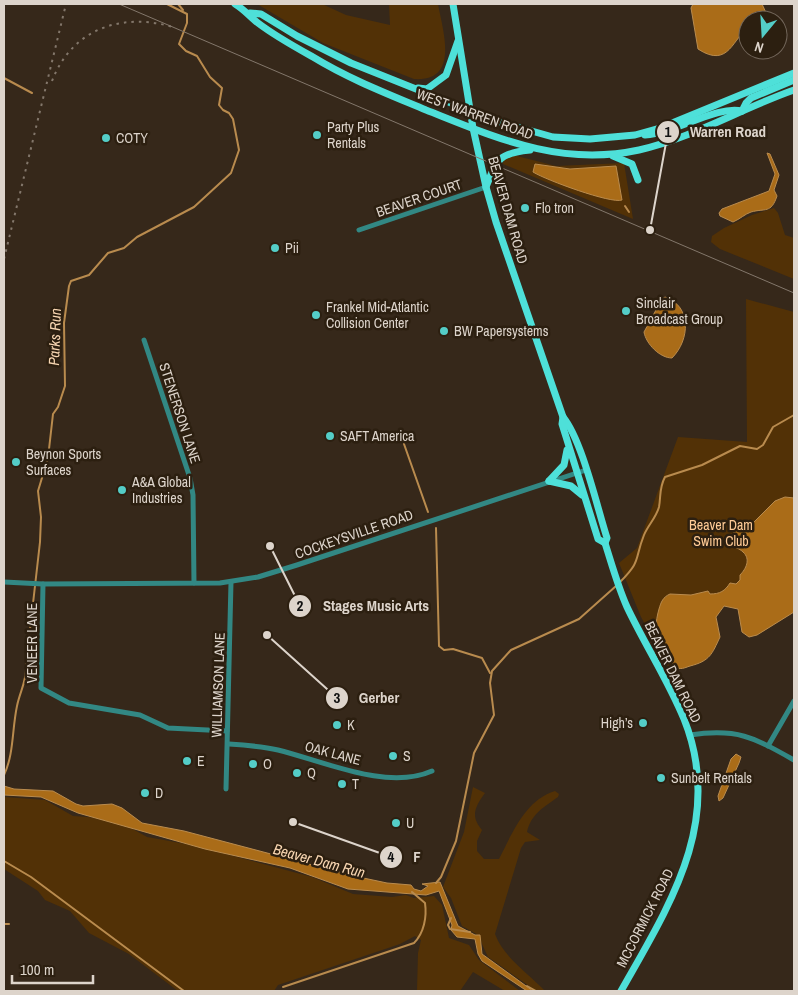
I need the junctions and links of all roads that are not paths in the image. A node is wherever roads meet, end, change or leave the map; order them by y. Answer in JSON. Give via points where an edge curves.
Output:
{"nodes":[{"id":1,"x":235,"y":4,"type":"edge"},
{"id":2,"x":453,"y":4,"type":"edge"},
{"id":3,"x":250,"y":13,"type":"junction"},
{"id":4,"x":458,"y":38,"type":"junction"},
{"id":5,"x":794,"y":73,"type":"edge"},
{"id":6,"x":794,"y":80,"type":"edge"},
{"id":7,"x":411,"y":87,"type":"junction"},
{"id":8,"x":794,"y":90,"type":"edge"},
{"id":9,"x":470,"y":110,"type":"junction"},
{"id":10,"x":742,"y":111,"type":"junction"},
{"id":11,"x":474,"y":128,"type":"junction"},
{"id":12,"x":620,"y":137,"type":"junction"},
{"id":13,"x":535,"y":150,"type":"junction"},
{"id":14,"x":608,"y":154,"type":"junction"},
{"id":15,"x":638,"y":180,"type":"dead end"},
{"id":16,"x":486,"y":187,"type":"junction"},
{"id":17,"x":359,"y":230,"type":"dead end"},
{"id":18,"x":144,"y":340,"type":"dead end"},
{"id":19,"x":563,"y":417,"type":"junction"},
{"id":20,"x":567,"y":439,"type":"junction"},
{"id":21,"x":586,"y":470,"type":"junction"},
{"id":22,"x":576,"y":473,"type":"junction"},
{"id":23,"x":549,"y":481,"type":"junction"},
{"id":24,"x":587,"y":506,"type":"junction"},
{"id":25,"x":605,"y":543,"type":"junction"},
{"id":26,"x":4,"y":582,"type":"edge"},
{"id":27,"x":231,"y":582,"type":"junction"},
{"id":28,"x":38,"y":584,"type":"junction"},
{"id":29,"x":194,"y":584,"type":"junction"},
{"id":30,"x":794,"y":701,"type":"edge"},
{"id":31,"x":227,"y":731,"type":"junction"},
{"id":32,"x":690,"y":735,"type":"junction"},
{"id":33,"x":228,"y":744,"type":"junction"},
{"id":34,"x":768,"y":746,"type":"junction"},
{"id":35,"x":794,"y":760,"type":"edge"},
{"id":36,"x":432,"y":771,"type":"dead end"},
{"id":37,"x":226,"y":789,"type":"dead end"},
{"id":38,"x":621,"y":991,"type":"edge"}],
"edges":[{"from":1,"to":3,"type":"main road","name":"WEST WARREN ROAD"},
{"from":2,"to":4,"type":"main road","name":"BEAVER DAM ROAD"},
{"from":3,"to":7,"type":"main road","name":"WEST WARREN ROAD","via":[[261,14],[334,56]]},
{"from":3,"to":11,"type":"main road","name":"WEST WARREN ROAD","via":[[256,22],[346,75]]},
{"from":4,"to":7,"type":"main road","via":[[450,68],[442,80],[427,88]]},
{"from":4,"to":9,"type":"main road","name":"BEAVER DAM ROAD"},
{"from":5,"to":12,"type":"main road","name":"WEST WARREN ROAD","via":[[660,128]]},
{"from":6,"to":10,"type":"main road","via":[[751,98]]},
{"from":7,"to":9,"type":"main road","name":"WEST WARREN ROAD"},
{"from":8,"to":10,"type":"main road","name":"WEST WARREN ROAD"},
{"from":9,"to":11,"type":"main road","name":"BEAVER DAM ROAD"},
{"from":9,"to":12,"type":"main road","name":"WEST WARREN ROAD","via":[[545,136],[572,139]]},
{"from":10,"to":12,"type":"main road","via":[[724,110],[660,134]]},
{"from":10,"to":14,"type":"main road","name":"WEST WARREN ROAD","via":[[659,145]]},
{"from":11,"to":13,"type":"main road","name":"WEST WARREN ROAD"},
{"from":11,"to":16,"type":"main road","name":"BEAVER DAM ROAD"},
{"from":13,"to":14,"type":"main road","name":"WEST WARREN ROAD","via":[[571,155]]},
{"from":13,"to":16,"type":"main road","via":[[513,151],[500,158]]},
{"from":14,"to":15,"type":"main road","via":[[632,164]]},
{"from":16,"to":17,"type":"street","name":"BEAVER COURT"},
{"from":16,"to":19,"type":"main road","name":"BEAVER DAM ROAD"},
{"from":18,"to":29,"type":"street","name":"STENERSON LANE","via":[[190,478]]},
{"from":19,"to":20,"type":"main road","name":"BEAVER DAM ROAD"},
{"from":19,"to":21,"type":"main road","name":"BEAVER DAM ROAD","via":[[570,426]]},
{"from":20,"to":22,"type":"main road","name":"BEAVER DAM ROAD"},
{"from":20,"to":23,"type":"main road","via":[[565,462]]},
{"from":21,"to":22,"type":"street","name":"COCKEYSVILLE ROAD"},
{"from":21,"to":25,"type":"main road","name":"BEAVER DAM ROAD","via":[[607,538]]},
{"from":22,"to":23,"type":"street","name":"COCKEYSVILLE ROAD"},
{"from":22,"to":24,"type":"main road","name":"BEAVER DAM ROAD"},
{"from":23,"to":24,"type":"main road","via":[[580,491]]},
{"from":23,"to":27,"type":"street","name":"COCKEYSVILLE ROAD","via":[[297,565]]},
{"from":24,"to":25,"type":"main road","name":"BEAVER DAM ROAD","via":[[598,539]]},
{"from":25,"to":32,"type":"main road","name":"BEAVER DAM ROAD","via":[[622,594]]},
{"from":26,"to":28,"type":"street","name":"COCKEYSVILLE ROAD"},
{"from":27,"to":29,"type":"street","name":"COCKEYSVILLE ROAD"},
{"from":27,"to":31,"type":"street","name":"WILLIAMSON LANE"},
{"from":28,"to":29,"type":"street","name":"COCKEYSVILLE ROAD"},
{"from":28,"to":31,"type":"street","name":"VENEER LANE","via":[[41,688],[69,703],[140,715],[168,728]]},
{"from":30,"to":34,"type":"street"},
{"from":31,"to":33,"type":"street","name":"WILLIAMSON LANE"},
{"from":32,"to":34,"type":"street","name":"BEAVER DAM ROAD","via":[[735,733]]},
{"from":32,"to":38,"type":"main road","name":"MCCORMICK ROAD","via":[[696,797],[694,830],[686,862],[672,899]]},
{"from":33,"to":36,"type":"street","name":"OAK LANE","via":[[275,749],[378,777],[414,778]]},
{"from":33,"to":37,"type":"street","name":"WILLIAMSON LANE"},
{"from":34,"to":35,"type":"street","name":"BEAVER DAM ROAD"}]}
